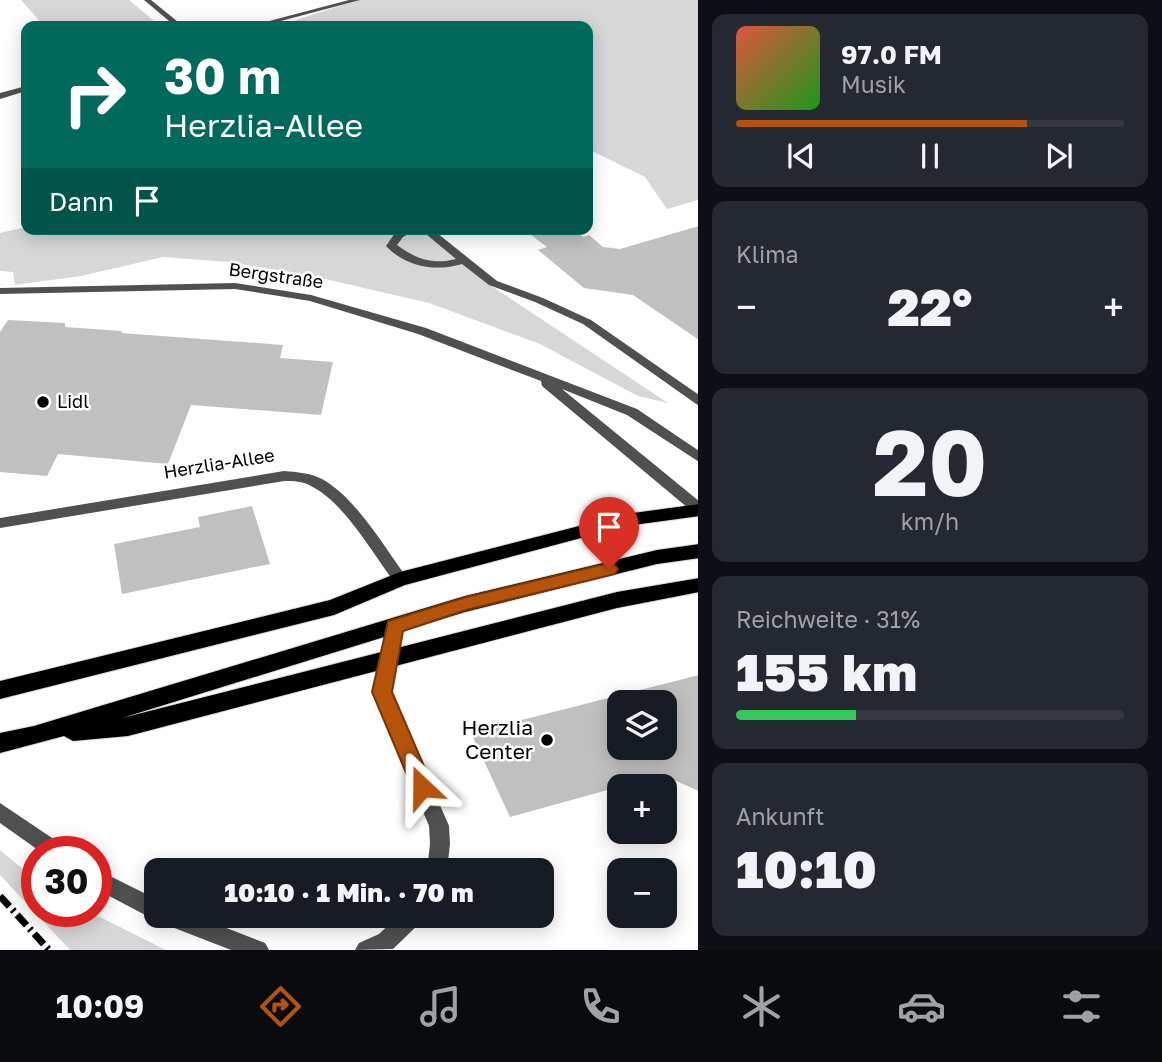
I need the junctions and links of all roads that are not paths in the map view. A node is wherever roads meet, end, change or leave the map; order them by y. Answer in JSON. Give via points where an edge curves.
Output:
{"nodes":[{"id":1,"x":148,"y":0,"type":"edge"},
{"id":2,"x":357,"y":0,"type":"edge"},
{"id":3,"x":172,"y":21,"type":"edge"},
{"id":4,"x":274,"y":21,"type":"edge"},
{"id":5,"x":21,"y":90,"type":"edge"},
{"id":6,"x":0,"y":96,"type":"edge"},
{"id":7,"x":399,"y":235,"type":"edge"},
{"id":8,"x":433,"y":235,"type":"edge"},
{"id":9,"x":464,"y":260,"type":"junction"},
{"id":10,"x":0,"y":291,"type":"edge"},
{"id":11,"x":534,"y":373,"type":"junction"},
{"id":12,"x":698,"y":402,"type":"edge"},
{"id":13,"x":698,"y":458,"type":"edge"},
{"id":14,"x":698,"y":509,"type":"edge"},
{"id":15,"x":0,"y":523,"type":"edge"},
{"id":16,"x":698,"y":551,"type":"edge"},
{"id":17,"x":400,"y":579,"type":"junction"},
{"id":18,"x":698,"y":585,"type":"edge"},
{"id":19,"x":395,"y":626,"type":"junction"},
{"id":20,"x":387,"y":658,"type":"junction"},
{"id":21,"x":8,"y":689,"type":"edge"},
{"id":22,"x":34,"y":736,"type":"junction"},
{"id":23,"x":0,"y":743,"type":"edge"},
{"id":24,"x":0,"y":811,"type":"edge"},
{"id":25,"x":35,"y":836,"type":"edge"},
{"id":26,"x":438,"y":858,"type":"edge"},
{"id":27,"x":112,"y":887,"type":"edge"},
{"id":28,"x":144,"y":904,"type":"edge"},
{"id":29,"x":200,"y":928,"type":"edge"},
{"id":30,"x":401,"y":928,"type":"edge"},
{"id":31,"x":258,"y":950,"type":"edge"},
{"id":32,"x":366,"y":950,"type":"edge"}],
"edges":[{"from":1,"to":3,"type":"street"},
{"from":2,"to":4,"type":"street"},
{"from":5,"to":6,"type":"street"},
{"from":7,"to":9,"type":"street","via":[[391,246],[408,259],[443,267]]},
{"from":8,"to":9,"type":"street"},
{"from":9,"to":12,"type":"street","via":[[493,283],[587,322]]},
{"from":10,"to":11,"type":"street","name":"Bergstraße","via":[[235,286],[311,298],[422,331]]},
{"from":11,"to":13,"type":"street","name":"Bergstraße","via":[[632,412]]},
{"from":11,"to":14,"type":"street","name":"Bergstraße"},
{"from":14,"to":17,"type":"main road","via":[[626,520]]},
{"from":15,"to":17,"type":"street","name":"Herzlia-Allee","via":[[284,476],[307,478],[342,502]]},
{"from":16,"to":19,"type":"main road","via":[[466,604]]},
{"from":17,"to":21,"type":"main road","via":[[334,607]]},
{"from":18,"to":20,"type":"main road","via":[[617,600]]},
{"from":19,"to":20,"type":"street"},
{"from":19,"to":22,"type":"main road"},
{"from":20,"to":22,"type":"main road","via":[[128,727]]},
{"from":20,"to":26,"type":"street","via":[[382,692],[439,826]]},
{"from":22,"to":23,"type":"main road"},
{"from":24,"to":25,"type":"street"},
{"from":27,"to":28,"type":"street"},
{"from":29,"to":31,"type":"street"},
{"from":30,"to":32,"type":"street","via":[[386,942]]}]}
